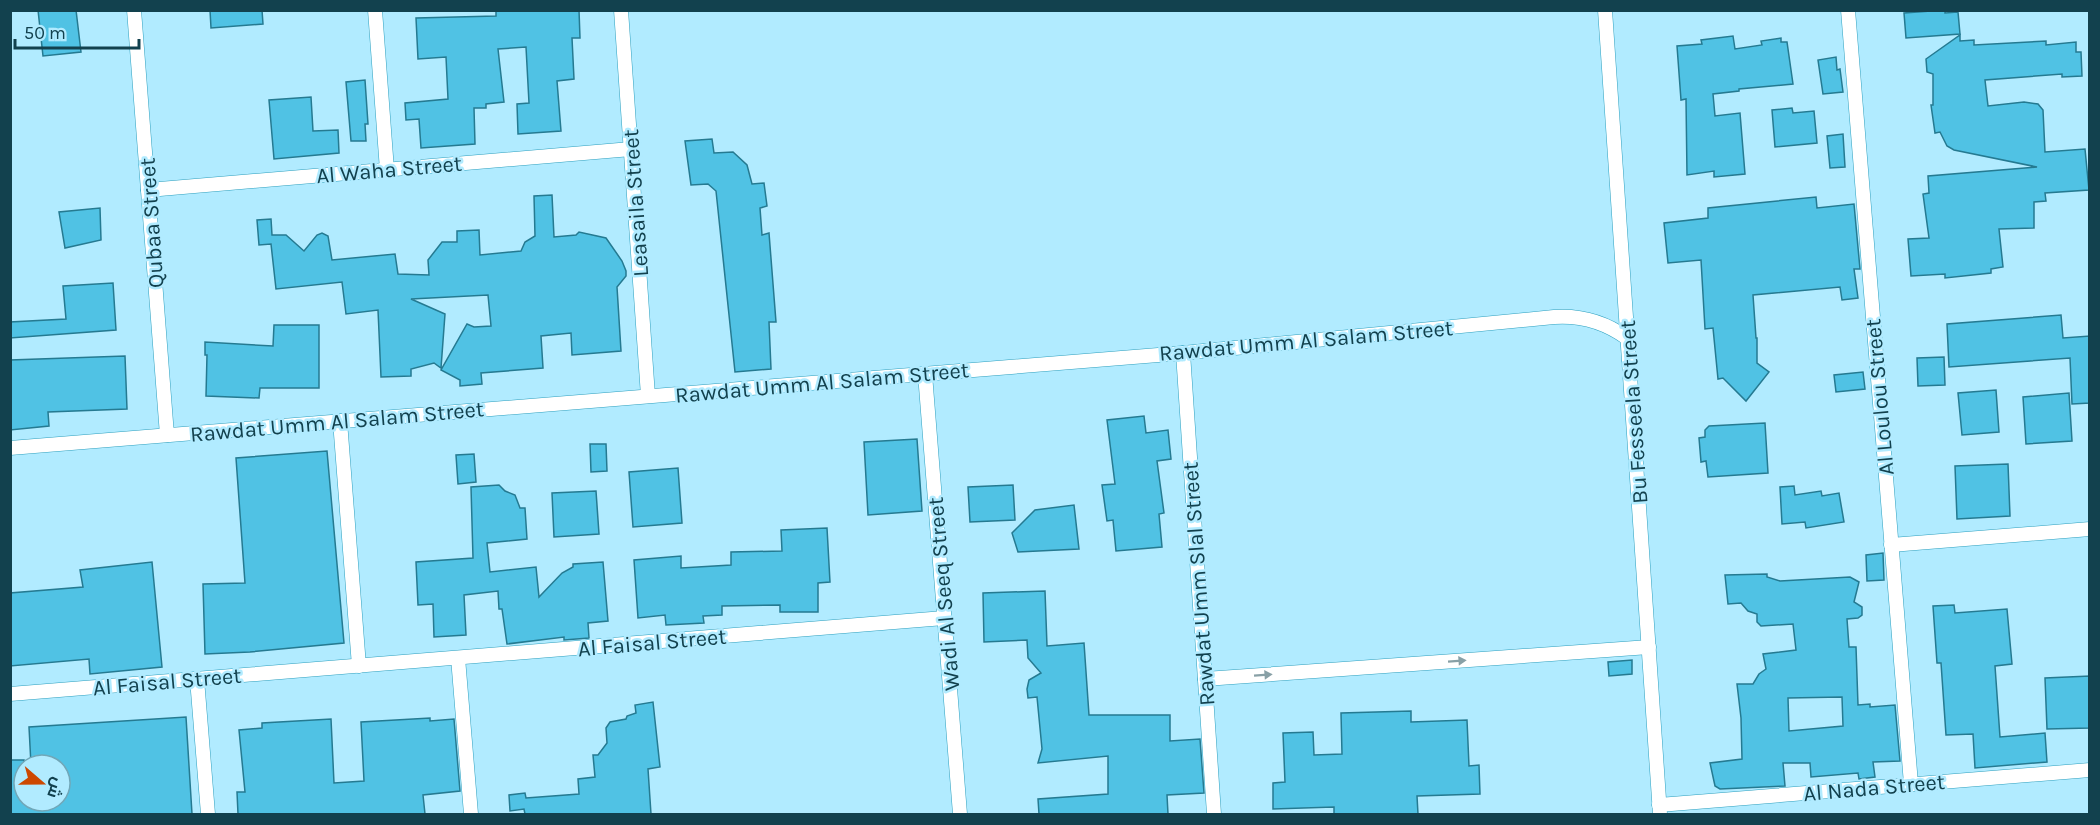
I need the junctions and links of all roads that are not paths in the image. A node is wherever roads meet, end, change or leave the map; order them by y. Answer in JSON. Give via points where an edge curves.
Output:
{"nodes":[{"id":1,"x":134,"y":10,"type":"edge"},
{"id":2,"x":375,"y":10,"type":"edge"},
{"id":3,"x":621,"y":10,"type":"edge"},
{"id":4,"x":1605,"y":10,"type":"edge"},
{"id":5,"x":1848,"y":10,"type":"edge"},
{"id":6,"x":631,"y":149,"type":"junction"},
{"id":7,"x":387,"y":170,"type":"junction"},
{"id":8,"x":148,"y":190,"type":"junction"},
{"id":9,"x":1628,"y":338,"type":"junction"},
{"id":10,"x":1183,"y":353,"type":"junction"},
{"id":11,"x":925,"y":374,"type":"junction"},
{"id":12,"x":648,"y":396,"type":"junction"},
{"id":13,"x":340,"y":421,"type":"junction"},
{"id":14,"x":167,"y":435,"type":"junction"},
{"id":15,"x":10,"y":448,"type":"edge"},
{"id":16,"x":2090,"y":529,"type":"edge"},
{"id":17,"x":1891,"y":545,"type":"junction"},
{"id":18,"x":944,"y":618,"type":"junction"},
{"id":19,"x":1649,"y":647,"type":"junction"},
{"id":20,"x":458,"y":658,"type":"junction"},
{"id":21,"x":359,"y":666,"type":"junction"},
{"id":22,"x":197,"y":679,"type":"junction"},
{"id":23,"x":1204,"y":679,"type":"junction"},
{"id":24,"x":10,"y":694,"type":"edge"},
{"id":25,"x":2090,"y":770,"type":"edge"},
{"id":26,"x":1911,"y":784,"type":"junction"},
{"id":27,"x":1660,"y":810,"type":"edge"},
{"id":28,"x":208,"y":814,"type":"edge"},
{"id":29,"x":471,"y":814,"type":"edge"},
{"id":30,"x":960,"y":814,"type":"edge"},
{"id":31,"x":1214,"y":814,"type":"edge"}],
"edges":[{"from":1,"to":8,"type":"street","name":"Qubaa Street"},
{"from":2,"to":7,"type":"street"},
{"from":3,"to":6,"type":"street","name":"Leasaila Street"},
{"from":4,"to":9,"type":"street","name":"Bu Fesseela Street"},
{"from":5,"to":17,"type":"street","name":"Al Loulou Street"},
{"from":6,"to":7,"type":"street","name":"Al Waha Street"},
{"from":6,"to":12,"type":"street","name":"Leasaila Street"},
{"from":7,"to":8,"type":"street","name":"Al Waha Street"},
{"from":8,"to":14,"type":"street","name":"Qubaa Street"},
{"from":9,"to":10,"type":"street","name":"Rawdat Umm Al Salam Street","via":[[1593,320],[1567,316]]},
{"from":9,"to":19,"type":"street","name":"Bu Fesseela Street"},
{"from":10,"to":11,"type":"street","name":"Rawdat Umm Al Salam Street"},
{"from":10,"to":23,"type":"street","name":"Rawdat Umm Slal Street"},
{"from":11,"to":12,"type":"street","name":"Rawdat Umm Al Salam Street"},
{"from":11,"to":18,"type":"street","name":"Wadi Al Seeq Street"},
{"from":12,"to":13,"type":"street","name":"Rawdat Umm Al Salam Street"},
{"from":13,"to":14,"type":"street","name":"Rawdat Umm Al Salam Street"},
{"from":13,"to":21,"type":"street"},
{"from":14,"to":15,"type":"street","name":"Rawdat Umm Al Salam Street"},
{"from":16,"to":17,"type":"street"},
{"from":17,"to":26,"type":"street","name":"Al Loulou Street"},
{"from":18,"to":20,"type":"street","name":"Al Faisal Street"},
{"from":18,"to":30,"type":"street","name":"Wadi Al Seeq Street"},
{"from":23,"to":19,"type":"street","one_way":true},
{"from":19,"to":27,"type":"street","name":"Bu Fesseela Street"},
{"from":20,"to":21,"type":"street","name":"Al Faisal Street"},
{"from":20,"to":29,"type":"street"},
{"from":21,"to":22,"type":"street","name":"Al Faisal Street"},
{"from":22,"to":24,"type":"street","name":"Al Faisal Street"},
{"from":22,"to":28,"type":"street"},
{"from":23,"to":31,"type":"street","name":"Rawdat Umm Slal Street"},
{"from":25,"to":26,"type":"street","name":"Al Nada Street"},
{"from":26,"to":27,"type":"street","name":"Al Nada Street"}]}
